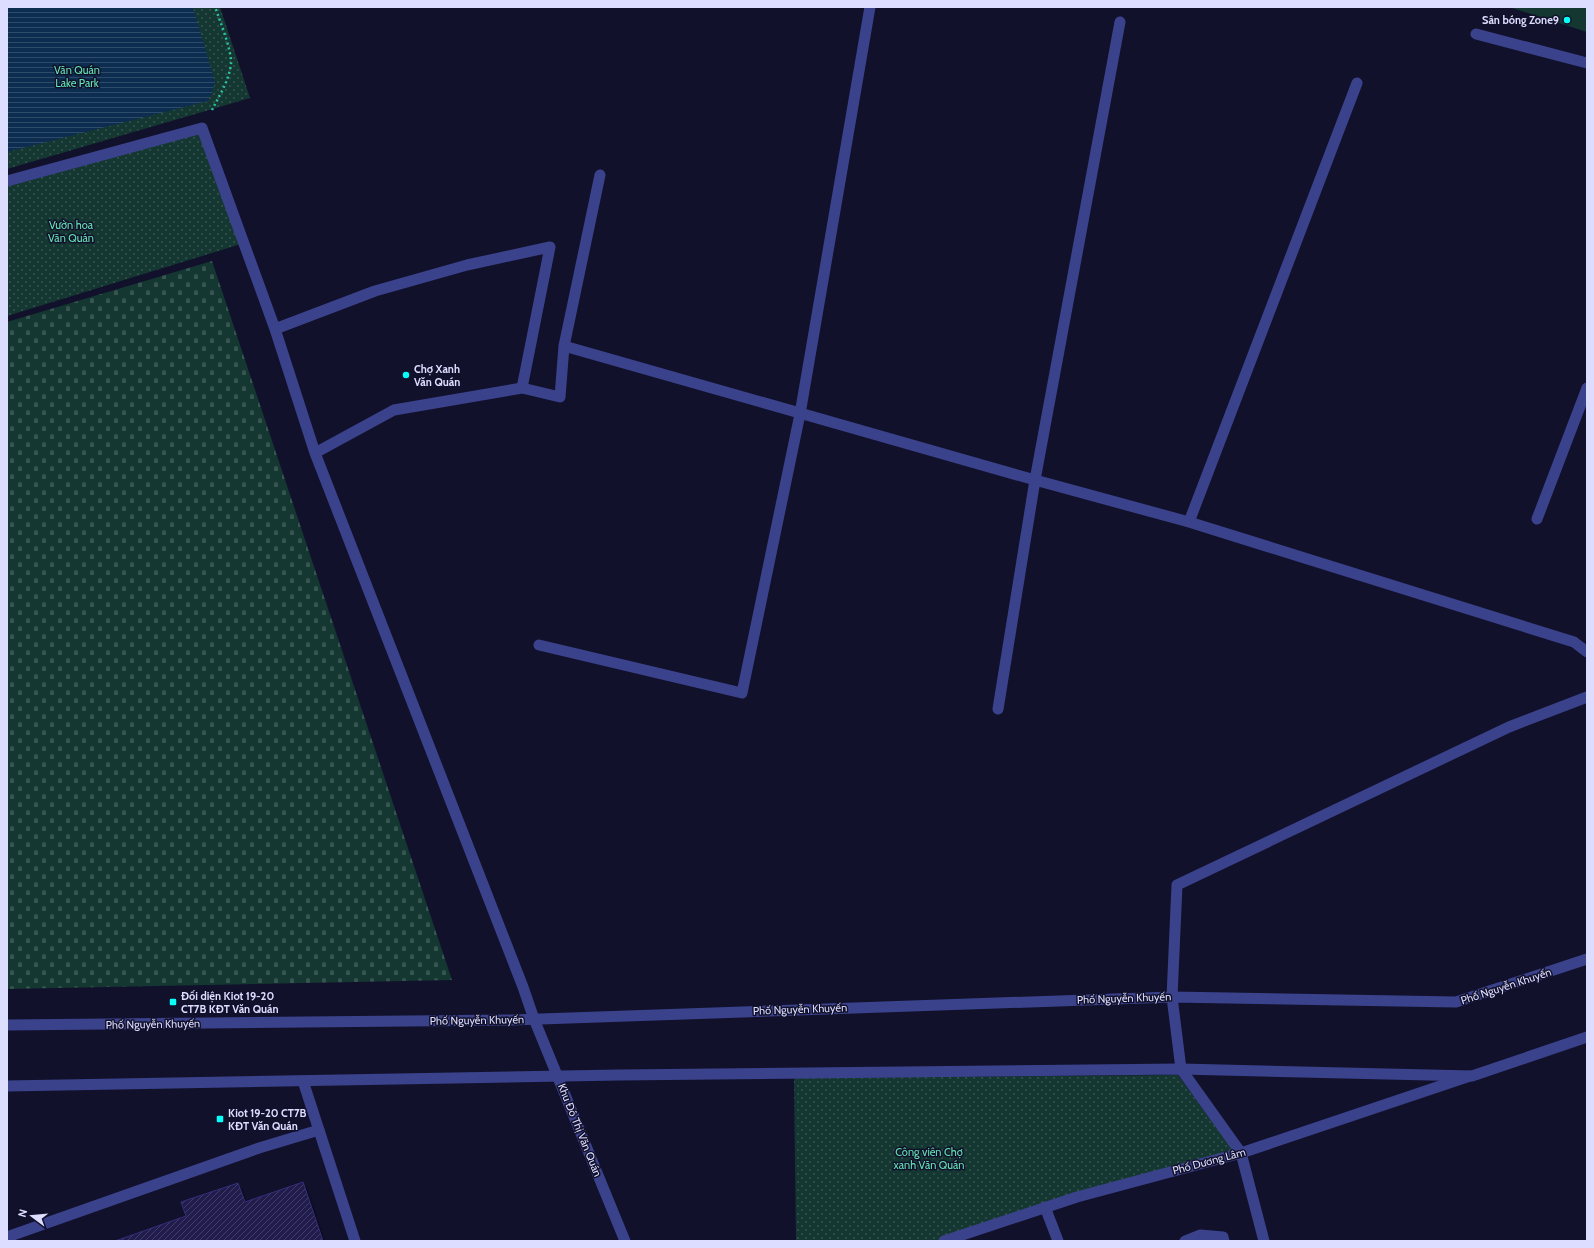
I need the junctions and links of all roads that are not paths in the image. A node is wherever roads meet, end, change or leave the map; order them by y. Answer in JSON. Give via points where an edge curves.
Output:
{"nodes":[{"id":1,"x":870,"y":7,"type":"edge"},
{"id":2,"x":1120,"y":22,"type":"dead end"},
{"id":3,"x":1476,"y":34,"type":"dead end"},
{"id":4,"x":1587,"y":63,"type":"edge"},
{"id":5,"x":1357,"y":83,"type":"dead end"},
{"id":6,"x":600,"y":175,"type":"dead end"},
{"id":7,"x":7,"y":181,"type":"edge"},
{"id":8,"x":275,"y":329,"type":"junction"},
{"id":9,"x":564,"y":346,"type":"junction"},
{"id":10,"x":522,"y":388,"type":"junction"},
{"id":11,"x":1587,"y":388,"type":"edge"},
{"id":12,"x":800,"y":414,"type":"junction"},
{"id":13,"x":315,"y":453,"type":"junction"},
{"id":14,"x":1035,"y":480,"type":"junction"},
{"id":15,"x":1537,"y":518,"type":"dead end"},
{"id":16,"x":1190,"y":522,"type":"junction"},
{"id":17,"x":539,"y":645,"type":"dead end"},
{"id":18,"x":1587,"y":652,"type":"edge"},
{"id":19,"x":1587,"y":696,"type":"edge"},
{"id":20,"x":998,"y":709,"type":"dead end"},
{"id":21,"x":1587,"y":959,"type":"edge"},
{"id":22,"x":1172,"y":997,"type":"junction"},
{"id":23,"x":534,"y":1019,"type":"junction"},
{"id":24,"x":7,"y":1025,"type":"edge"},
{"id":25,"x":1587,"y":1037,"type":"edge"},
{"id":26,"x":1181,"y":1069,"type":"junction"},
{"id":27,"x":558,"y":1076,"type":"junction"},
{"id":28,"x":1472,"y":1076,"type":"junction"},
{"id":29,"x":303,"y":1081,"type":"junction"},
{"id":30,"x":7,"y":1086,"type":"edge"},
{"id":31,"x":319,"y":1130,"type":"junction"},
{"id":32,"x":1241,"y":1153,"type":"junction"},
{"id":33,"x":1045,"y":1207,"type":"junction"},
{"id":34,"x":7,"y":1237,"type":"edge"},
{"id":35,"x":355,"y":1241,"type":"edge"},
{"id":36,"x":625,"y":1241,"type":"edge"},
{"id":37,"x":944,"y":1241,"type":"edge"},
{"id":38,"x":1058,"y":1241,"type":"edge"},
{"id":39,"x":1185,"y":1241,"type":"edge"},
{"id":40,"x":1224,"y":1241,"type":"edge"},
{"id":41,"x":1264,"y":1241,"type":"edge"}],
"edges":[{"from":1,"to":12,"type":"street"},
{"from":2,"to":14,"type":"street"},
{"from":3,"to":4,"type":"street"},
{"from":5,"to":16,"type":"street"},
{"from":6,"to":9,"type":"street"},
{"from":7,"to":8,"type":"street","name":"Khu Đô Thị Văn Quán","via":[[202,128]]},
{"from":8,"to":10,"type":"street","via":[[374,291],[550,247]]},
{"from":8,"to":13,"type":"street","name":"Khu Đô Thị Văn Quán"},
{"from":9,"to":10,"type":"street","via":[[560,397]]},
{"from":9,"to":12,"type":"street"},
{"from":10,"to":13,"type":"street","via":[[394,410]]},
{"from":11,"to":15,"type":"street"},
{"from":12,"to":14,"type":"street"},
{"from":12,"to":17,"type":"street","via":[[742,693]]},
{"from":13,"to":23,"type":"street","name":"Khu Đô Thị Văn Quán","via":[[524,987]]},
{"from":14,"to":16,"type":"street"},
{"from":14,"to":20,"type":"street"},
{"from":16,"to":18,"type":"street","via":[[1574,642]]},
{"from":19,"to":22,"type":"street","via":[[1509,727],[1177,885]]},
{"from":21,"to":22,"type":"street","name":"Phố Nguyễn Khuyến","via":[[1456,1002]]},
{"from":22,"to":23,"type":"street","name":"Phố Nguyễn Khuyến"},
{"from":22,"to":26,"type":"street"},
{"from":23,"to":24,"type":"street","name":"Phố Nguyễn Khuyến"},
{"from":23,"to":27,"type":"street","name":"Khu Đô Thị Văn Quán"},
{"from":25,"to":28,"type":"street"},
{"from":26,"to":27,"type":"street"},
{"from":26,"to":28,"type":"street"},
{"from":26,"to":32,"type":"street"},
{"from":27,"to":29,"type":"street"},
{"from":27,"to":36,"type":"street","name":"Khu Đô Thị Văn Quán"},
{"from":28,"to":32,"type":"street","name":"Phố Dương Lâm"},
{"from":29,"to":30,"type":"street"},
{"from":29,"to":31,"type":"street"},
{"from":31,"to":34,"type":"street","via":[[259,1148]]},
{"from":31,"to":35,"type":"street"},
{"from":32,"to":33,"type":"street","name":"Phố Dương Lâm"},
{"from":32,"to":41,"type":"street"},
{"from":33,"to":37,"type":"street","name":"Phố Dương Lâm"},
{"from":33,"to":38,"type":"street"},
{"from":39,"to":40,"type":"street","via":[[1200,1235],[1223,1236]]}]}
